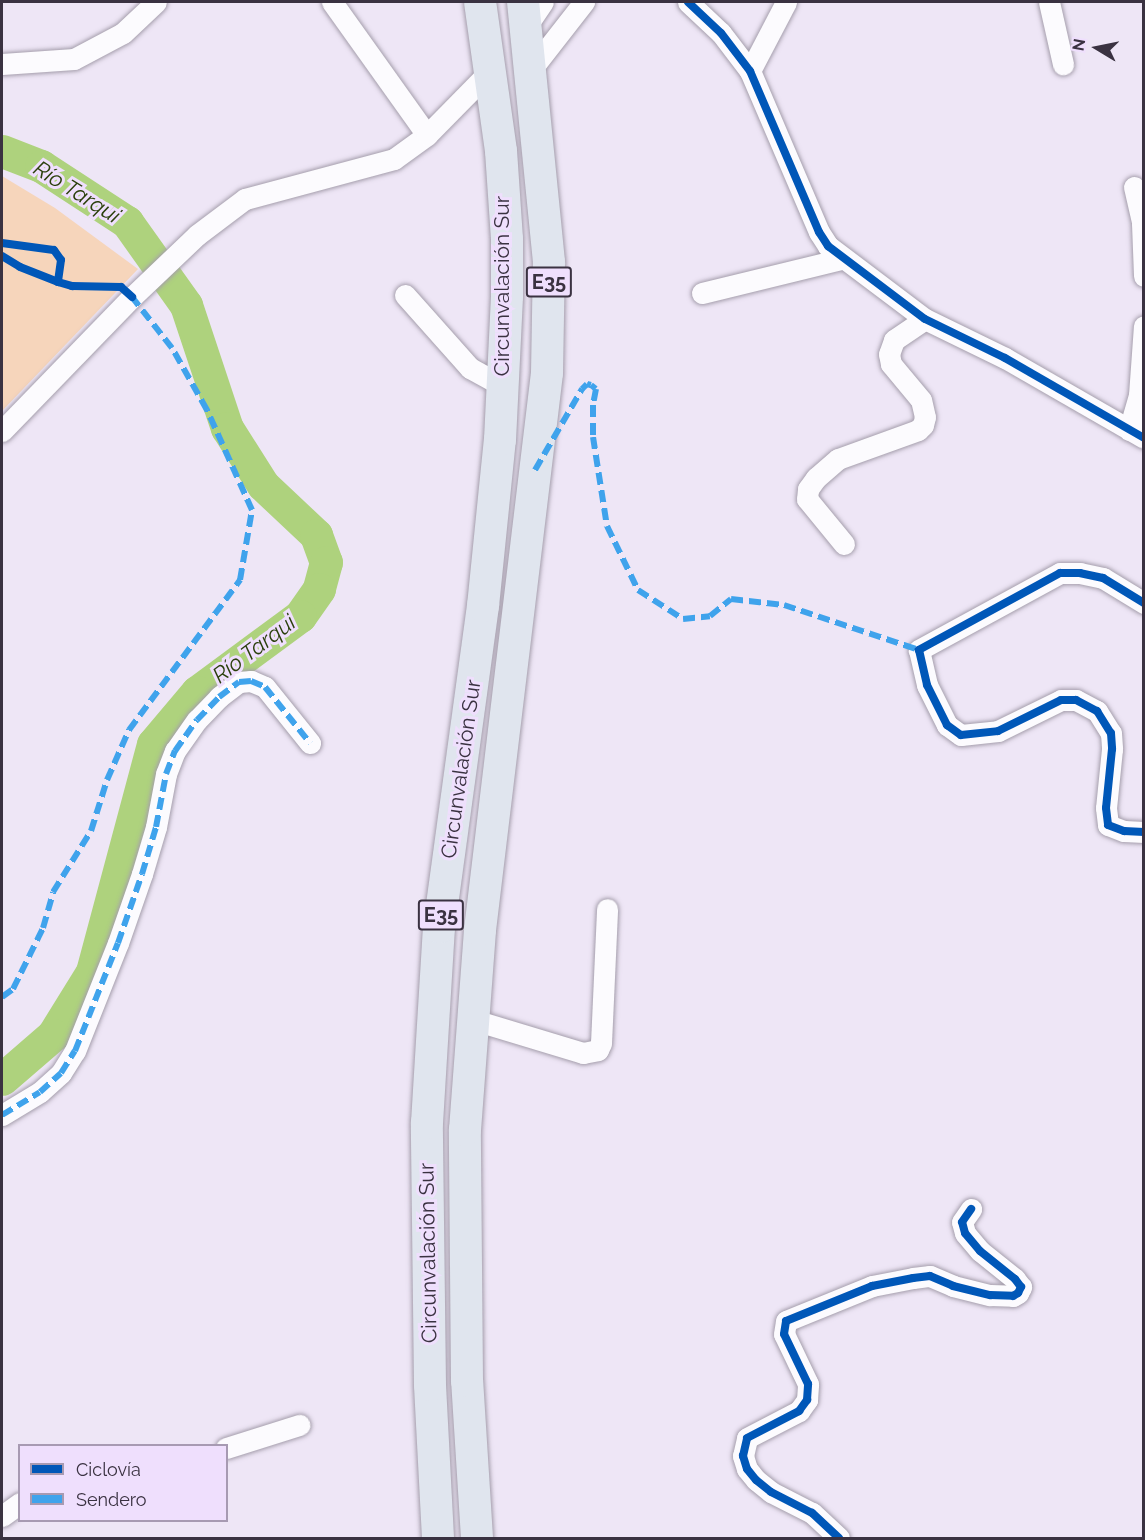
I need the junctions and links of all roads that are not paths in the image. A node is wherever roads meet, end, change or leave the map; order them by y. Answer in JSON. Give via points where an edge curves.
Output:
{"nodes":[{"id":1,"x":156,"y":2,"type":"edge"},
{"id":2,"x":332,"y":2,"type":"edge"},
{"id":3,"x":480,"y":2,"type":"edge"},
{"id":4,"x":543,"y":2,"type":"edge"},
{"id":5,"x":584,"y":2,"type":"edge"},
{"id":6,"x":688,"y":2,"type":"edge"},
{"id":7,"x":786,"y":2,"type":"edge"},
{"id":8,"x":1049,"y":2,"type":"edge"},
{"id":9,"x":524,"y":14,"type":"edge"},
{"id":10,"x":1063,"y":63,"type":"dead end"},
{"id":11,"x":2,"y":64,"type":"edge"},
{"id":12,"x":750,"y":70,"type":"junction"},
{"id":13,"x":490,"y":71,"type":"junction"},
{"id":14,"x":530,"y":71,"type":"junction"},
{"id":15,"x":427,"y":135,"type":"junction"},
{"id":16,"x":1134,"y":187,"type":"dead end"},
{"id":17,"x":842,"y":259,"type":"junction"},
{"id":18,"x":1143,"y":276,"type":"edge"},
{"id":19,"x":702,"y":293,"type":"dead end"},
{"id":20,"x":405,"y":295,"type":"dead end"},
{"id":21,"x":925,"y":319,"type":"junction"},
{"id":22,"x":1143,"y":326,"type":"edge"},
{"id":23,"x":502,"y":386,"type":"junction"},
{"id":24,"x":2,"y":431,"type":"edge"},
{"id":25,"x":1136,"y":434,"type":"edge"},
{"id":26,"x":844,"y":544,"type":"dead end"},
{"id":27,"x":1143,"y":603,"type":"edge"},
{"id":28,"x":310,"y":743,"type":"dead end"},
{"id":29,"x":1143,"y":832,"type":"edge"},
{"id":30,"x":607,"y":909,"type":"dead end"},
{"id":31,"x":474,"y":1020,"type":"junction"},
{"id":32,"x":2,"y":1115,"type":"edge"},
{"id":33,"x":971,"y":1209,"type":"dead end"},
{"id":34,"x":299,"y":1425,"type":"dead end"},
{"id":35,"x":228,"y":1447,"type":"edge"},
{"id":36,"x":18,"y":1504,"type":"edge"},
{"id":37,"x":2,"y":1516,"type":"edge"},
{"id":38,"x":438,"y":1539,"type":"edge"},
{"id":39,"x":477,"y":1539,"type":"edge"},
{"id":40,"x":838,"y":1539,"type":"edge"}],
"edges":[{"from":1,"to":11,"type":"street","via":[[123,33],[74,59]]},
{"from":2,"to":15,"type":"street"},
{"from":3,"to":13,"type":"highway","name":"Circunvalación Sur","number":"E35"},
{"from":4,"to":9,"type":"street"},
{"from":5,"to":14,"type":"street"},
{"from":6,"to":12,"type":"street","via":[[721,33]]},
{"from":7,"to":12,"type":"street"},
{"from":8,"to":10,"type":"street"},
{"from":9,"to":14,"type":"highway","name":"Circunvalación Sur","number":"E35"},
{"from":12,"to":17,"type":"street","via":[[819,232]]},
{"from":13,"to":15,"type":"street"},
{"from":13,"to":23,"type":"highway","name":"Circunvalación Sur","number":"E35","via":[[507,239]]},
{"from":14,"to":31,"type":"highway","name":"Circunvalación Sur","number":"E35","via":[[549,262],[547,373],[480,930]]},
{"from":15,"to":24,"type":"street","via":[[394,159],[246,199],[197,235]]},
{"from":16,"to":18,"type":"street","via":[[1142,223]]},
{"from":17,"to":19,"type":"street"},
{"from":17,"to":21,"type":"street"},
{"from":20,"to":23,"type":"street","via":[[470,368]]},
{"from":21,"to":25,"type":"street","via":[[1005,358]]},
{"from":21,"to":26,"type":"street","via":[[894,340],[889,354],[891,364],[921,400],[923,425],[838,459],[808,489],[807,499]]},
{"from":22,"to":25,"type":"street"},
{"from":23,"to":38,"type":"highway","name":"Circunvalación Sur","number":"E35","via":[[483,606],[440,927],[427,1123],[430,1385]]},
{"from":27,"to":29,"type":"street","via":[[1103,578],[1060,573],[919,650],[927,685],[947,725],[961,735],[998,731],[1060,700],[1076,700],[1097,711],[1111,733],[1108,825]]},
{"from":28,"to":32,"type":"street","via":[[265,687],[251,681],[239,682],[197,720],[175,751],[166,774],[142,874],[75,1052],[61,1073],[40,1092]]},
{"from":30,"to":31,"type":"street","via":[[601,1043],[597,1050],[583,1053]]},
{"from":31,"to":39,"type":"highway","name":"Circunvalación Sur","number":"E35","via":[[465,1154],[467,1381]]},
{"from":33,"to":40,"type":"street","via":[[962,1222],[965,1233],[980,1251],[1015,1279],[1021,1287],[1018,1293],[990,1294],[930,1276],[913,1278],[872,1286],[786,1321],[784,1334],[808,1384],[807,1400],[799,1411],[747,1438],[743,1456],[756,1479],[771,1492],[812,1513]]},
{"from":34,"to":35,"type":"street"},
{"from":36,"to":37,"type":"street"}]}
